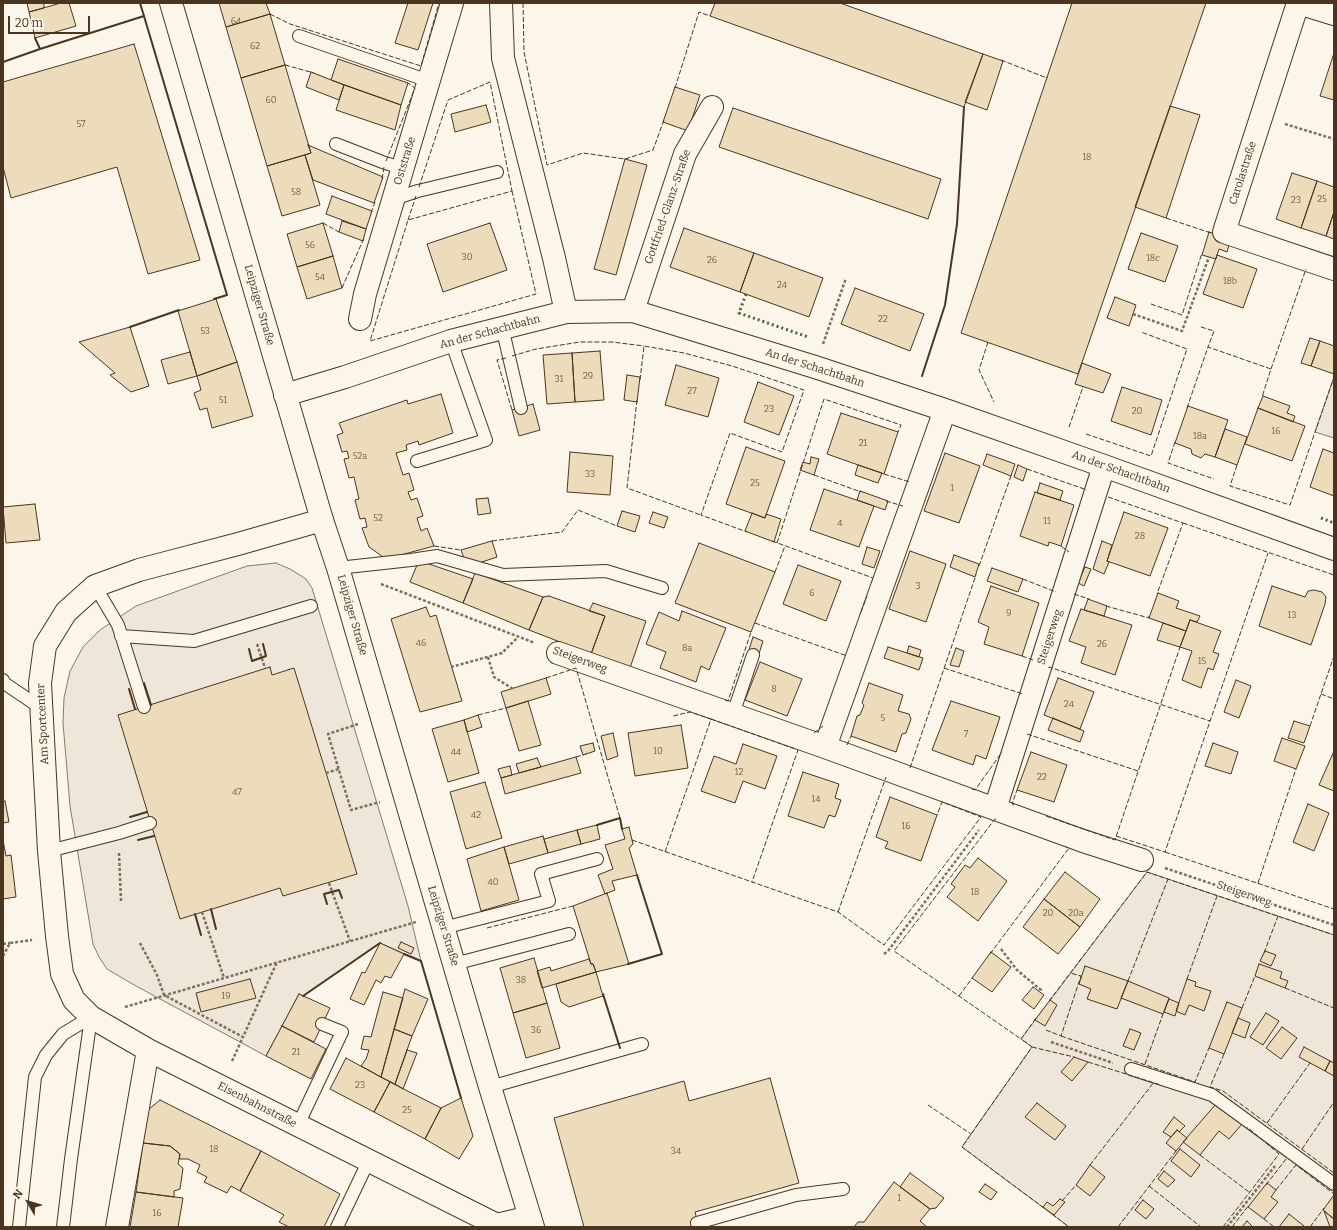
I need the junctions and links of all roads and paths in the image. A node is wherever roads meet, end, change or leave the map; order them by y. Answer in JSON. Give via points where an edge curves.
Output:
{"nodes":[{"id":1,"x":171,"y":3,"type":"edge"},
{"id":2,"x":452,"y":3,"type":"edge"},
{"id":3,"x":501,"y":3,"type":"edge"},
{"id":4,"x":1298,"y":3,"type":"edge"},
{"id":5,"x":1334,"y":14,"type":"edge"},
{"id":6,"x":299,"y":36,"type":"dead end"},
{"id":7,"x":429,"y":81,"type":"junction"},
{"id":8,"x":712,"y":107,"type":"dead end"},
{"id":9,"x":1261,"y":116,"type":"junction"},
{"id":10,"x":1334,"y":140,"type":"edge"},
{"id":11,"x":336,"y":144,"type":"dead end"},
{"id":12,"x":403,"y":168,"type":"junction"},
{"id":13,"x":497,"y":172,"type":"dead end"},
{"id":14,"x":393,"y":199,"type":"junction"},
{"id":15,"x":1209,"y":257,"type":"dead end"},
{"id":16,"x":1334,"y":269,"type":"edge"},
{"id":17,"x":846,"y":278,"type":"dead end"},
{"id":18,"x":633,"y":311,"type":"junction"},
{"id":19,"x":566,"y":312,"type":"junction"},
{"id":20,"x":1133,"y":314,"type":"dead end"},
{"id":21,"x":360,"y":319,"type":"dead end"},
{"id":22,"x":502,"y":327,"type":"junction"},
{"id":23,"x":451,"y":341,"type":"junction"},
{"id":24,"x":815,"y":367,"type":"junction"},
{"id":25,"x":285,"y":395,"type":"junction"},
{"id":26,"x":521,"y":408,"type":"dead end"},
{"id":27,"x":945,"y":410,"type":"junction"},
{"id":28,"x":417,"y":461,"type":"dead end"},
{"id":29,"x":1104,"y":466,"type":"junction"},
{"id":30,"x":322,"y":520,"type":"junction"},
{"id":31,"x":1334,"y":549,"type":"edge"},
{"id":32,"x":338,"y":568,"type":"junction"},
{"id":33,"x":374,"y":582,"type":"dead end"},
{"id":34,"x":96,"y":586,"type":"junction"},
{"id":35,"x":662,"y":588,"type":"dead end"},
{"id":36,"x":311,"y":606,"type":"dead end"},
{"id":37,"x":251,"y":624,"type":"junction"},
{"id":38,"x":121,"y":636,"type":"junction"},
{"id":39,"x":518,"y":637,"type":"junction"},
{"id":40,"x":558,"y":653,"type":"joint"},
{"id":41,"x":753,"y":655,"type":"dead end"},
{"id":42,"x":488,"y":657,"type":"junction"},
{"id":43,"x":451,"y":667,"type":"dead end"},
{"id":44,"x":265,"y":668,"type":"dead end"},
{"id":45,"x":3,"y":680,"type":"edge"},
{"id":46,"x":513,"y":689,"type":"dead end"},
{"id":47,"x":144,"y":707,"type":"dead end"},
{"id":48,"x":41,"y":708,"type":"junction"},
{"id":49,"x":733,"y":714,"type":"junction"},
{"id":50,"x":352,"y":726,"type":"dead end"},
{"id":51,"x":826,"y":747,"type":"junction"},
{"id":52,"x":339,"y":769,"type":"junction"},
{"id":53,"x":326,"y":773,"type":"dead end"},
{"id":54,"x":376,"y":803,"type":"dead end"},
{"id":55,"x":995,"y":809,"type":"junction"},
{"id":56,"x":150,"y":823,"type":"dead end"},
{"id":57,"x":118,"y":833,"type":"junction"},
{"id":58,"x":49,"y":851,"type":"junction"},
{"id":59,"x":597,"y":859,"type":"dead end"},
{"id":60,"x":1142,"y":860,"type":"joint"},
{"id":61,"x":329,"y":883,"type":"dead end"},
{"id":62,"x":121,"y":901,"type":"dead end"},
{"id":63,"x":202,"y":912,"type":"dead end"},
{"id":64,"x":441,"y":921,"type":"junction"},
{"id":65,"x":1334,"y":925,"type":"edge"},
{"id":66,"x":569,"y":934,"type":"dead end"},
{"id":67,"x":57,"y":936,"type":"junction"},
{"id":68,"x":350,"y":941,"type":"junction"},
{"id":69,"x":10,"y":943,"type":"junction"},
{"id":70,"x":140,"y":943,"type":"dead end"},
{"id":71,"x":3,"y":944,"type":"edge"},
{"id":72,"x":1001,"y":949,"type":"dead end"},
{"id":73,"x":884,"y":954,"type":"dead end"},
{"id":74,"x":3,"y":956,"type":"edge"},
{"id":75,"x":278,"y":962,"type":"junction"},
{"id":76,"x":454,"y":964,"type":"junction"},
{"id":77,"x":224,"y":978,"type":"junction"},
{"id":78,"x":1040,"y":992,"type":"dead end"},
{"id":79,"x":164,"y":995,"type":"junction"},
{"id":80,"x":91,"y":1017,"type":"junction"},
{"id":81,"x":322,"y":1024,"type":"dead end"},
{"id":82,"x":243,"y":1037,"type":"junction"},
{"id":83,"x":1051,"y":1042,"type":"dead end"},
{"id":84,"x":642,"y":1044,"type":"dead end"},
{"id":85,"x":148,"y":1050,"type":"junction"},
{"id":86,"x":232,"y":1061,"type":"dead end"},
{"id":87,"x":1132,"y":1068,"type":"joint"},
{"id":88,"x":490,"y":1087,"type":"junction"},
{"id":89,"x":298,"y":1125,"type":"junction"},
{"id":90,"x":1287,"y":1150,"type":"junction"},
{"id":91,"x":369,"y":1160,"type":"junction"},
{"id":92,"x":1334,"y":1184,"type":"edge"},
{"id":93,"x":843,"y":1189,"type":"dead end"},
{"id":94,"x":532,"y":1222,"type":"edge"},
{"id":95,"x":698,"y":1224,"type":"dead end"},
{"id":96,"x":19,"y":1227,"type":"edge"},
{"id":97,"x":63,"y":1227,"type":"edge"},
{"id":98,"x":117,"y":1227,"type":"edge"},
{"id":99,"x":337,"y":1227,"type":"edge"},
{"id":100,"x":1227,"y":1227,"type":"edge"}],
"edges":[{"from":1,"to":25,"type":"street","name":"Leipziger Straße"},
{"from":2,"to":7,"type":"street","name":"Oststraße"},
{"from":3,"to":19,"type":"street","via":[[503,58]]},
{"from":4,"to":5,"type":"street","name":"Carolastraße"},
{"from":4,"to":9,"type":"street","name":"Carolastraße"},
{"from":6,"to":7,"type":"lane"},
{"from":7,"to":12,"type":"street","name":"Oststraße"},
{"from":8,"to":18,"type":"street","name":"Gottfried-Glanz-Straße","via":[[685,154]]},
{"from":9,"to":10,"type":"path"},
{"from":9,"to":16,"type":"street","name":"Carolastraße","via":[[1224,232]]},
{"from":11,"to":12,"type":"lane","via":[[385,164]]},
{"from":12,"to":14,"type":"street","name":"Oststraße"},
{"from":13,"to":14,"type":"lane"},
{"from":14,"to":21,"type":"street","name":"Oststraße"},
{"from":15,"to":20,"type":"path","via":[[1182,331]]},
{"from":17,"to":24,"type":"path"},
{"from":18,"to":19,"type":"street","name":"An der Schachtbahn"},
{"from":18,"to":24,"type":"street","name":"An der Schachtbahn"},
{"from":19,"to":22,"type":"street","name":"An der Schachtbahn"},
{"from":22,"to":23,"type":"street","name":"An der Schachtbahn"},
{"from":22,"to":26,"type":"lane"},
{"from":23,"to":25,"type":"street","name":"An der Schachtbahn"},
{"from":23,"to":28,"type":"lane","via":[[486,440]]},
{"from":24,"to":27,"type":"street","name":"An der Schachtbahn"},
{"from":25,"to":30,"type":"street","name":"Leipziger Straße"},
{"from":27,"to":29,"type":"street","name":"An der Schachtbahn"},
{"from":27,"to":51,"type":"street"},
{"from":29,"to":31,"type":"street","name":"An der Schachtbahn"},
{"from":29,"to":55,"type":"street","name":"Steigerweg"},
{"from":30,"to":32,"type":"street","name":"Leipziger Straße"},
{"from":30,"to":34,"type":"street","name":"Am Sportcenter","via":[[139,570]]},
{"from":32,"to":35,"type":"lane","via":[[437,556],[503,575],[606,571]]},
{"from":32,"to":64,"type":"street","name":"Leipziger Straße"},
{"from":33,"to":39,"type":"path","name":"Steigerweg"},
{"from":34,"to":38,"type":"lane","via":[[118,625]]},
{"from":34,"to":48,"type":"street","name":"Am Sportcenter","via":[[66,612],[45,646],[40,683]]},
{"from":36,"to":37,"type":"lane"},
{"from":37,"to":38,"type":"lane","via":[[194,641]]},
{"from":37,"to":44,"type":"path"},
{"from":38,"to":47,"type":"lane"},
{"from":39,"to":40,"type":"path","name":"Steigerweg"},
{"from":39,"to":42,"type":"path","via":[[502,653]]},
{"from":40,"to":49,"type":"street","name":"Steigerweg"},
{"from":41,"to":49,"type":"lane"},
{"from":42,"to":43,"type":"path"},
{"from":42,"to":46,"type":"path","via":[[494,677]]},
{"from":45,"to":48,"type":"lane"},
{"from":48,"to":58,"type":"street","name":"Am Sportcenter"},
{"from":49,"to":51,"type":"street","name":"Steigerweg"},
{"from":50,"to":52,"type":"path","via":[[328,734]]},
{"from":51,"to":55,"type":"street","name":"Steigerweg"},
{"from":52,"to":53,"type":"path"},
{"from":52,"to":54,"type":"path","via":[[351,810]]},
{"from":55,"to":60,"type":"street","name":"Steigerweg"},
{"from":55,"to":73,"type":"path"},
{"from":56,"to":57,"type":"lane"},
{"from":57,"to":58,"type":"lane"},
{"from":57,"to":62,"type":"path"},
{"from":58,"to":67,"type":"street","name":"Am Sportcenter"},
{"from":59,"to":64,"type":"lane","via":[[541,874],[549,900]]},
{"from":60,"to":65,"type":"path","name":"Steigerweg"},
{"from":61,"to":68,"type":"path"},
{"from":63,"to":77,"type":"path"},
{"from":64,"to":68,"type":"path"},
{"from":64,"to":76,"type":"street","name":"Leipziger Straße"},
{"from":66,"to":76,"type":"lane"},
{"from":67,"to":69,"type":"path"},
{"from":67,"to":80,"type":"street","name":"Am Sportcenter","via":[[62,974],[74,1000]]},
{"from":68,"to":75,"type":"path"},
{"from":69,"to":71,"type":"path"},
{"from":69,"to":74,"type":"path"},
{"from":70,"to":79,"type":"path","via":[[157,975]]},
{"from":72,"to":78,"type":"path","via":[[1017,970],[1041,990]]},
{"from":75,"to":77,"type":"path"},
{"from":75,"to":82,"type":"path"},
{"from":76,"to":88,"type":"street","name":"Leipziger Straße"},
{"from":77,"to":79,"type":"path"},
{"from":79,"to":80,"type":"path"},
{"from":79,"to":82,"type":"path"},
{"from":80,"to":85,"type":"street","name":"Am Sportcenter"},
{"from":80,"to":96,"type":"lane","via":[[63,1034],[46,1055],[35,1077]]},
{"from":80,"to":97,"type":"lane"},
{"from":81,"to":89,"type":"lane","via":[[342,1032]]},
{"from":82,"to":86,"type":"path"},
{"from":83,"to":87,"type":"path"},
{"from":84,"to":88,"type":"lane"},
{"from":85,"to":89,"type":"street","name":"Eisenbahnstraße"},
{"from":85,"to":98,"type":"street"},
{"from":87,"to":90,"type":"lane","via":[[1212,1095]]},
{"from":88,"to":94,"type":"street","name":"Leipziger Straße"},
{"from":89,"to":91,"type":"street","name":"Eisenbahnstraße"},
{"from":90,"to":92,"type":"lane"},
{"from":90,"to":100,"type":"path"},
{"from":91,"to":94,"type":"street","name":"Eisenbahnstraße","via":[[497,1225]]},
{"from":91,"to":99,"type":"lane"},
{"from":93,"to":95,"type":"lane","via":[[796,1195]]}]}
